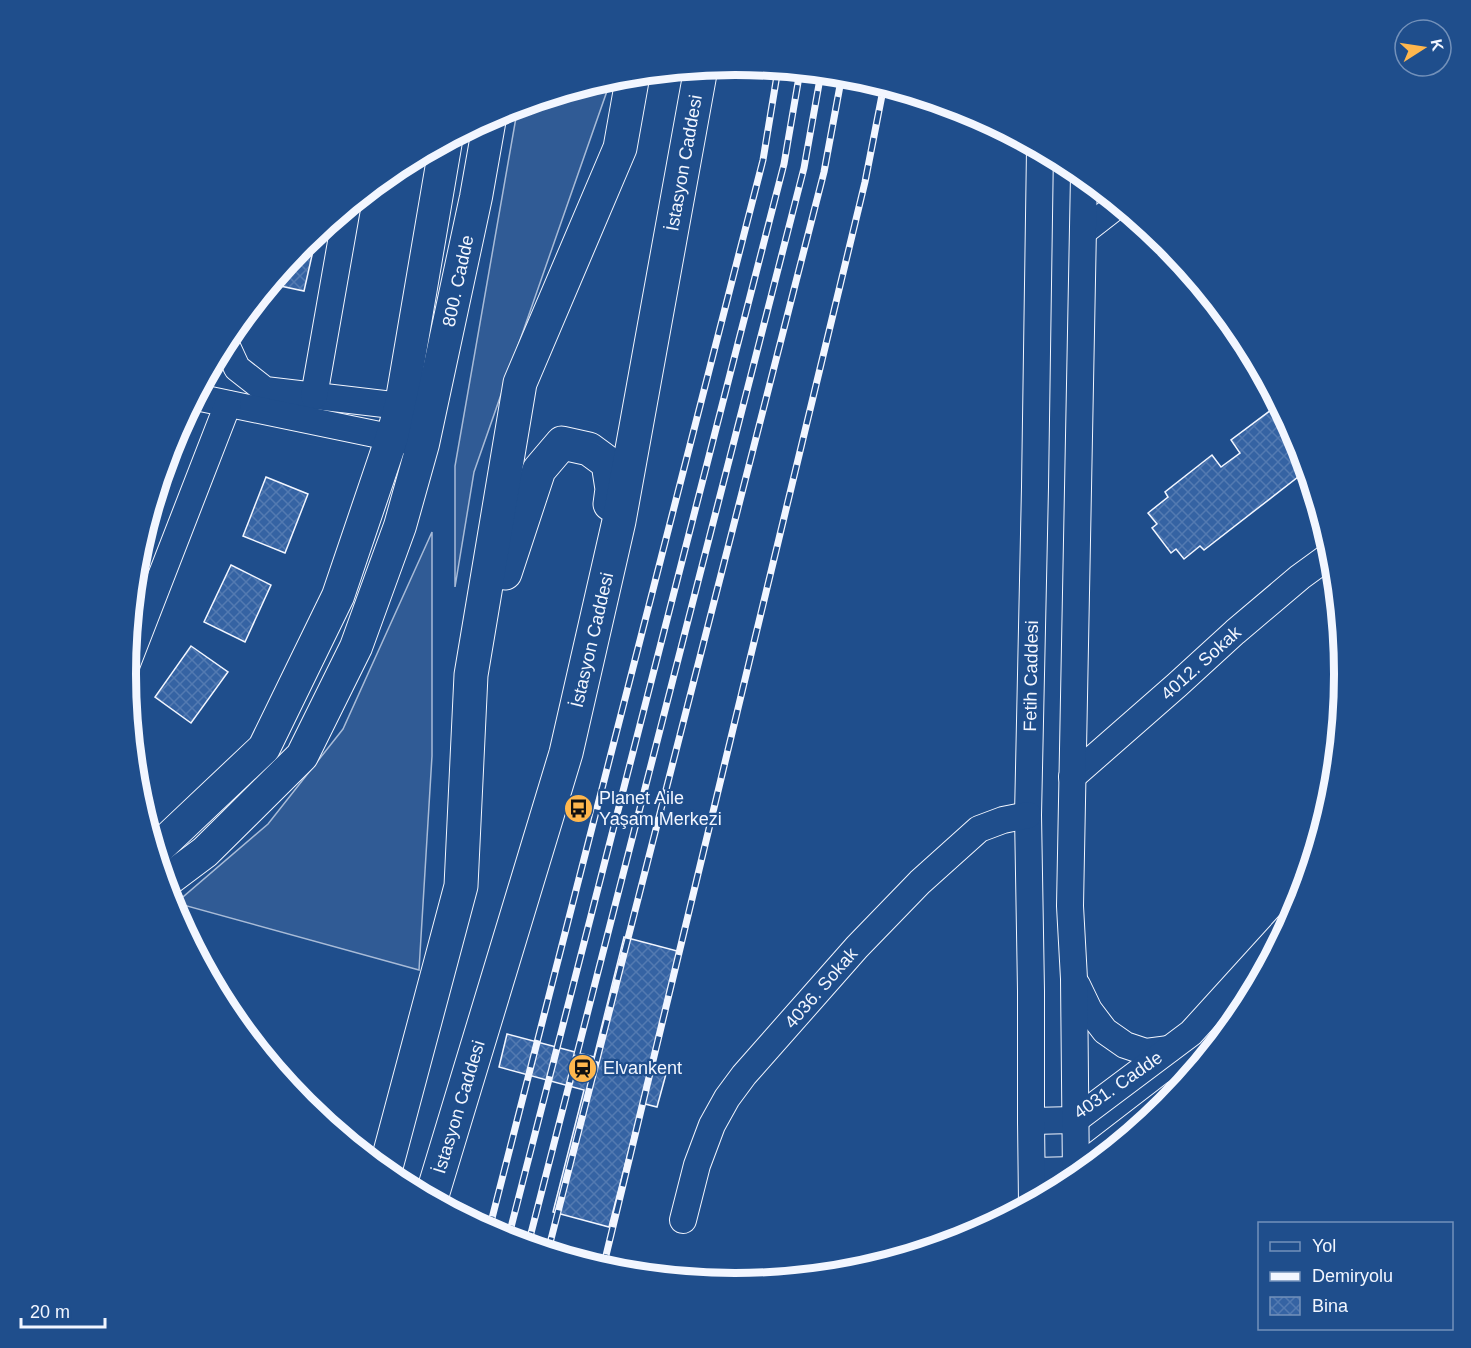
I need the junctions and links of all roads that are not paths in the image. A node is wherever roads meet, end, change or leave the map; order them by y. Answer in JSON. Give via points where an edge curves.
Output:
{"nodes":[{"id":1,"x":700,"y":76,"type":"edge"},
{"id":2,"x":631,"y":85,"type":"edge"},
{"id":3,"x":488,"y":129,"type":"edge"},
{"id":4,"x":445,"y":150,"type":"edge"},
{"id":5,"x":1040,"y":158,"type":"edge"},
{"id":6,"x":1084,"y":187,"type":"edge"},
{"id":7,"x":1112,"y":209,"type":"edge"},
{"id":8,"x":345,"y":221,"type":"edge"},
{"id":9,"x":1083,"y":232,"type":"junction"},
{"id":10,"x":230,"y":353,"type":"edge"},
{"id":11,"x":314,"y":396,"type":"junction"},
{"id":12,"x":204,"y":399,"type":"edge"},
{"id":13,"x":228,"y":404,"type":"junction"},
{"id":14,"x":416,"y":407,"type":"junction"},
{"id":15,"x":392,"y":437,"type":"junction"},
{"id":16,"x":423,"y":444,"type":"junction"},
{"id":17,"x":1323,"y":560,"type":"edge"},
{"id":18,"x":600,"y":604,"type":"junction"},
{"id":19,"x":138,"y":636,"type":"edge"},
{"id":20,"x":471,"y":675,"type":"junction"},
{"id":21,"x":1072,"y":777,"type":"junction"},
{"id":22,"x":1028,"y":815,"type":"junction"},
{"id":23,"x":162,"y":845,"type":"edge"},
{"id":24,"x":172,"y":877,"type":"edge"},
{"id":25,"x":1268,"y":949,"type":"edge"},
{"id":26,"x":1074,"y":979,"type":"junction"},
{"id":27,"x":1169,"y":1049,"type":"junction"},
{"id":28,"x":1075,"y":1120,"type":"junction"},
{"id":29,"x":1031,"y":1121,"type":"junction"},
{"id":30,"x":388,"y":1161,"type":"edge"},
{"id":31,"x":1076,"y":1166,"type":"edge"},
{"id":32,"x":1032,"y":1171,"type":"junction"},
{"id":33,"x":1065,"y":1174,"type":"edge"},
{"id":34,"x":433,"y":1191,"type":"edge"},
{"id":35,"x":1032,"y":1195,"type":"edge"},
{"id":36,"x":683,"y":1220,"type":"dead end"}],
"edges":[{"from":1,"to":18,"type":"main road","name":"İstasyon Caddesi","via":[[619,520]]},
{"from":2,"to":20,"type":"main road","via":[[620,148],[520,383]]},
{"from":3,"to":14,"type":"street","name":"800. Cadde","via":[[476,197]]},
{"from":4,"to":14,"type":"street","name":"800. Cadde"},
{"from":5,"to":22,"type":"street","name":"Fetih Caddesi"},
{"from":6,"to":9,"type":"street"},
{"from":7,"to":9,"type":"street"},
{"from":8,"to":11,"type":"street"},
{"from":9,"to":21,"type":"street"},
{"from":10,"to":11,"type":"street","via":[[237,368],[266,390]]},
{"from":11,"to":14,"type":"street"},
{"from":12,"to":13,"type":"street"},
{"from":13,"to":15,"type":"street"},
{"from":13,"to":19,"type":"street"},
{"from":14,"to":15,"type":"street","name":"800. Cadde"},
{"from":14,"to":16,"type":"street","name":"800. Cadde"},
{"from":15,"to":16,"type":"street"},
{"from":15,"to":23,"type":"street","name":"800. Cadde","via":[[338,596],[264,748]]},
{"from":16,"to":24,"type":"street","name":"800. Cadde","via":[[400,526],[356,646],[302,756],[205,852]]},
{"from":17,"to":21,"type":"street","name":"4012. Sokak","via":[[1235,632]]},
{"from":18,"to":20,"type":"main road","via":[[612,489],[608,463],[590,449],[562,443],[539,470]]},
{"from":18,"to":34,"type":"main road","name":"İstasyon Caddesi","via":[[566,753]]},
{"from":20,"to":30,"type":"main road","via":[[461,886]]},
{"from":21,"to":26,"type":"street","via":[[1070,906]]},
{"from":22,"to":29,"type":"street","name":"Fetih Caddesi"},
{"from":22,"to":36,"type":"street","name":"4036. Sokak","via":[[979,829],[920,882],[744,1075],[712,1125]]},
{"from":25,"to":27,"type":"street","name":"4031. Cadde","via":[[1191,1034]]},
{"from":26,"to":27,"type":"street","name":"4031. Cadde","via":[[1105,1031],[1125,1045],[1146,1052]]},
{"from":26,"to":28,"type":"street"},
{"from":27,"to":28,"type":"street","name":"4031. Cadde"},
{"from":28,"to":29,"type":"street","name":"4031. Cadde"},
{"from":28,"to":31,"type":"street"},
{"from":29,"to":32,"type":"street","name":"Fetih Caddesi"},
{"from":32,"to":33,"type":"street"},
{"from":32,"to":35,"type":"street","name":"Fetih Caddesi"}]}
